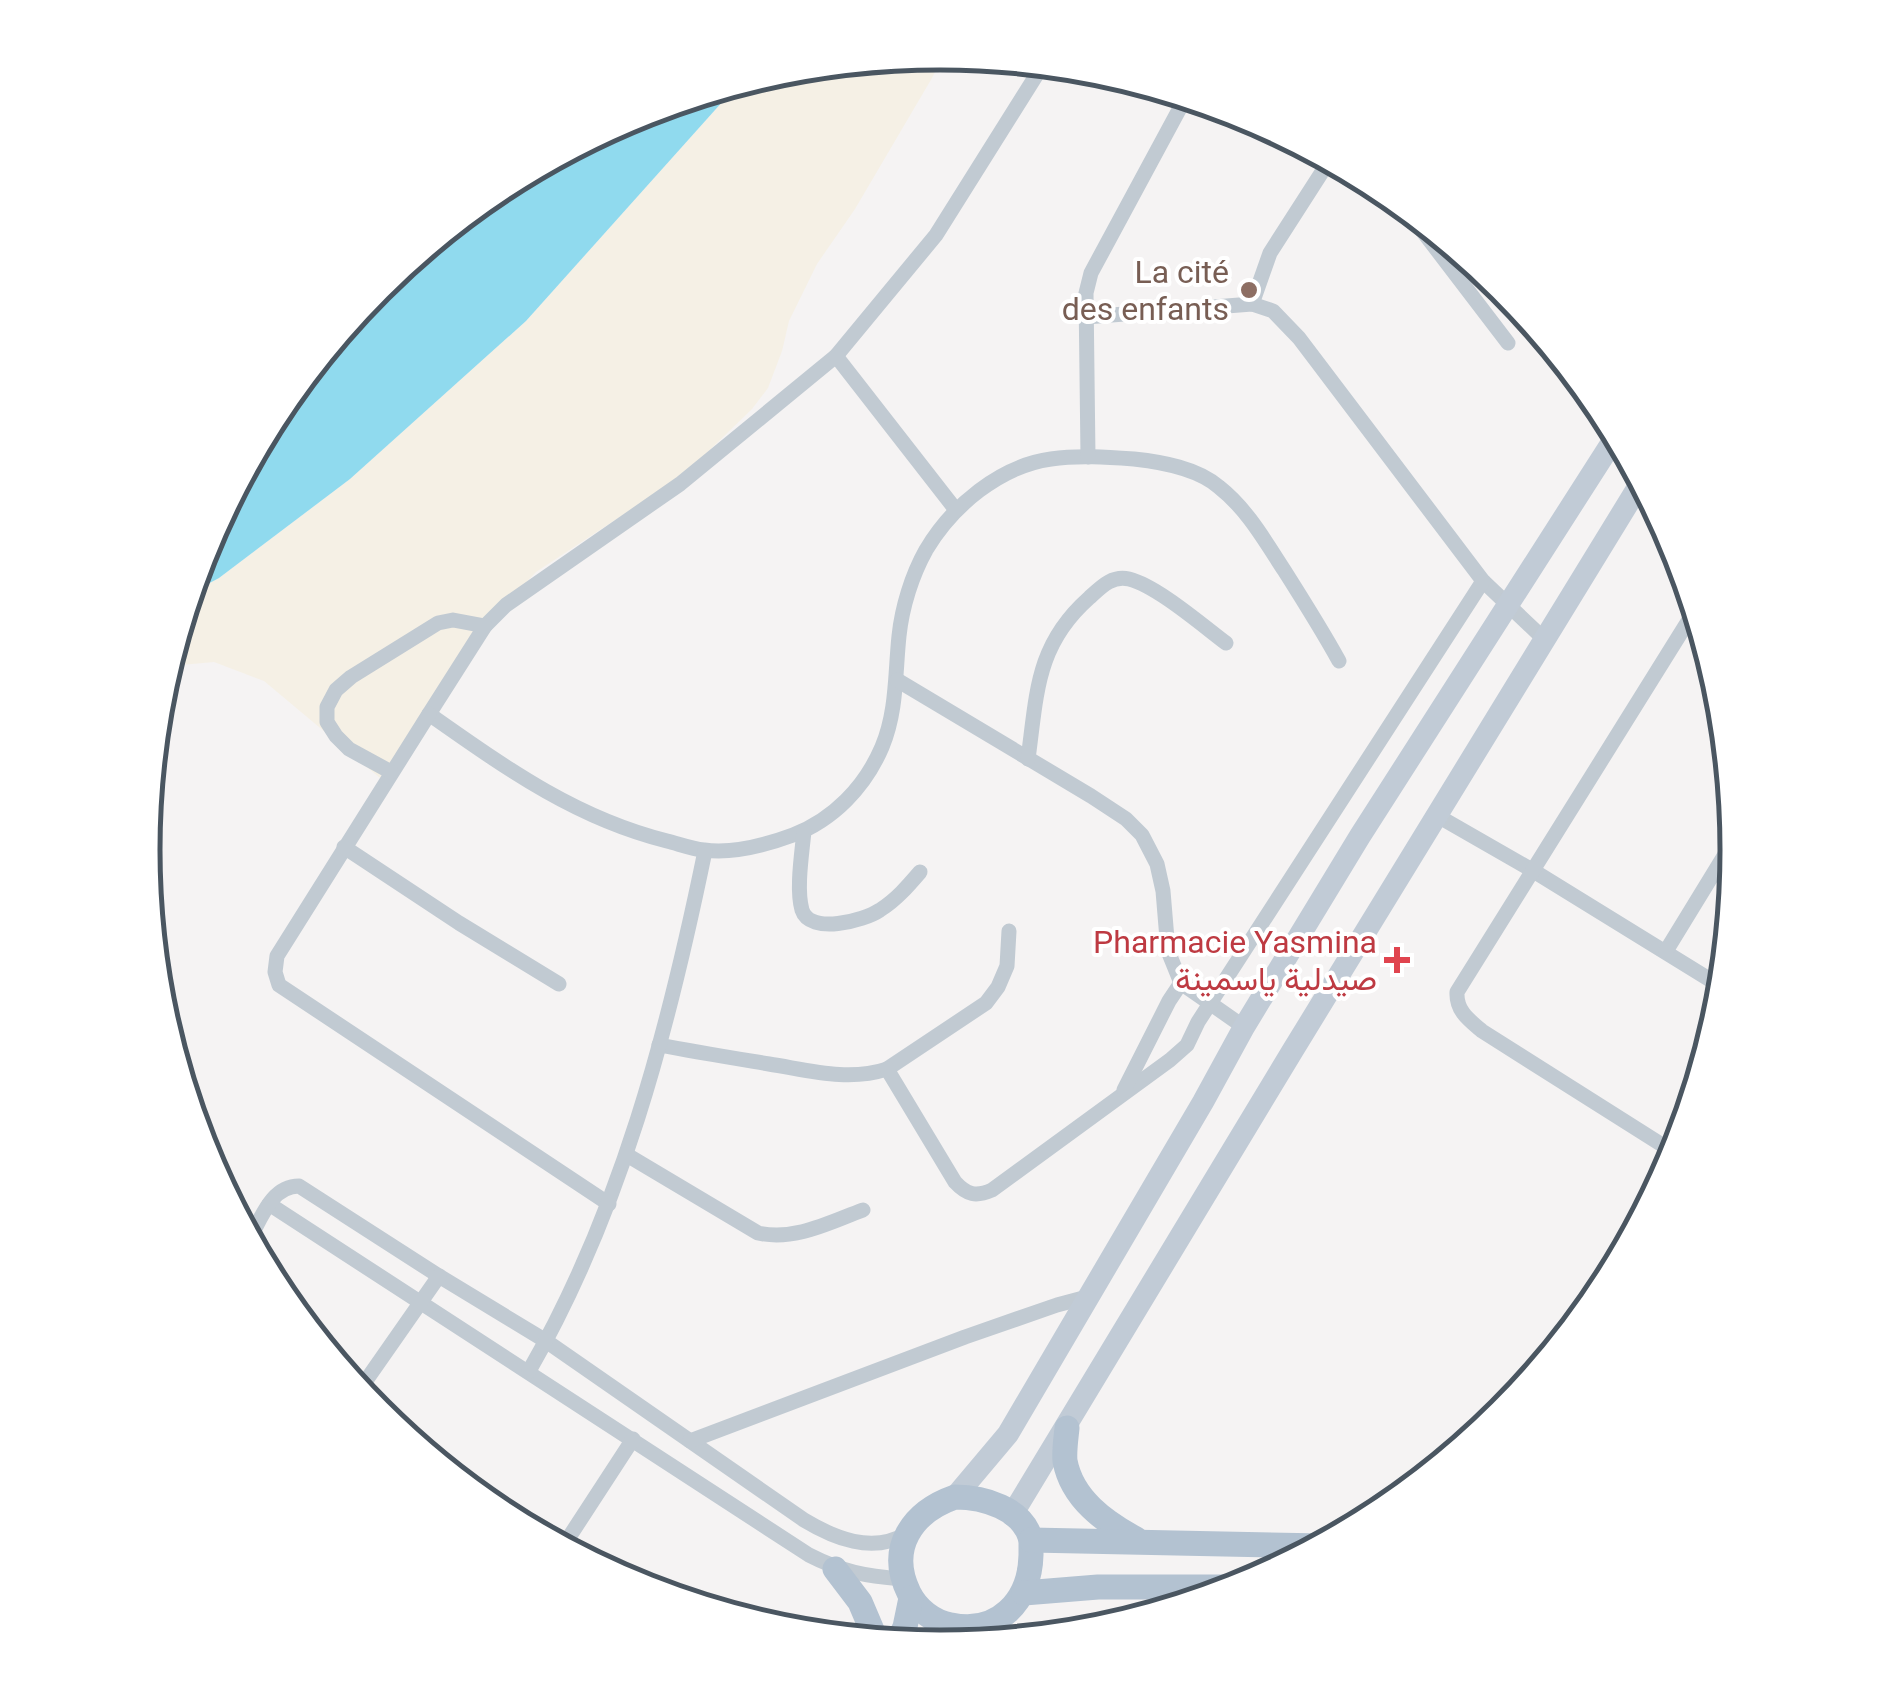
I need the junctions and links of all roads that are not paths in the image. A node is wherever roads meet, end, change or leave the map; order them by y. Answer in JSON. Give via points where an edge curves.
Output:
{"nodes":[{"id":1,"x":1036,"y":76,"type":"edge"},
{"id":2,"x":1180,"y":108,"type":"edge"},
{"id":3,"x":1323,"y":171,"type":"edge"},
{"id":4,"x":1432,"y":244,"type":"edge"},
{"id":5,"x":1252,"y":304,"type":"junction"},
{"id":6,"x":1086,"y":317,"type":"junction"},
{"id":7,"x":1508,"y":343,"type":"dead end"},
{"id":8,"x":836,"y":356,"type":"junction"},
{"id":9,"x":1609,"y":447,"type":"edge"},
{"id":10,"x":1088,"y":457,"type":"junction"},
{"id":11,"x":1634,"y":493,"type":"edge"},
{"id":12,"x":956,"y":510,"type":"junction"},
{"id":13,"x":1483,"y":581,"type":"junction"},
{"id":14,"x":1508,"y":605,"type":"junction"},
{"id":15,"x":1687,"y":623,"type":"edge"},
{"id":16,"x":486,"y":626,"type":"junction"},
{"id":17,"x":1544,"y":639,"type":"junction"},
{"id":18,"x":1226,"y":643,"type":"dead end"},
{"id":19,"x":1339,"y":660,"type":"dead end"},
{"id":20,"x":897,"y":680,"type":"junction"},
{"id":21,"x":429,"y":714,"type":"junction"},
{"id":22,"x":1028,"y":760,"type":"junction"},
{"id":23,"x":390,"y":772,"type":"junction"},
{"id":24,"x":1436,"y":815,"type":"junction"},
{"id":25,"x":804,"y":831,"type":"junction"},
{"id":26,"x":344,"y":847,"type":"junction"},
{"id":27,"x":705,"y":851,"type":"junction"},
{"id":28,"x":1721,"y":863,"type":"edge"},
{"id":29,"x":1532,"y":870,"type":"junction"},
{"id":30,"x":920,"y":872,"type":"dead end"},
{"id":31,"x":1009,"y":931,"type":"dead end"},
{"id":32,"x":1666,"y":951,"type":"junction"},
{"id":33,"x":1711,"y":979,"type":"edge"},
{"id":34,"x":1180,"y":983,"type":"junction"},
{"id":35,"x":559,"y":984,"type":"dead end"},
{"id":36,"x":1210,"y":1005,"type":"junction"},
{"id":37,"x":1244,"y":1027,"type":"junction"},
{"id":38,"x":659,"y":1045,"type":"junction"},
{"id":39,"x":887,"y":1069,"type":"junction"},
{"id":40,"x":1121,"y":1096,"type":"junction"},
{"id":41,"x":1663,"y":1146,"type":"edge"},
{"id":42,"x":627,"y":1155,"type":"junction"},
{"id":43,"x":269,"y":1204,"type":"junction"},
{"id":44,"x":609,"y":1204,"type":"junction"},
{"id":45,"x":863,"y":1210,"type":"dead end"},
{"id":46,"x":257,"y":1226,"type":"edge"},
{"id":47,"x":438,"y":1276,"type":"junction"},
{"id":48,"x":1088,"y":1297,"type":"junction"},
{"id":49,"x":418,"y":1303,"type":"junction"},
{"id":50,"x":546,"y":1341,"type":"junction"},
{"id":51,"x":529,"y":1371,"type":"junction"},
{"id":52,"x":367,"y":1379,"type":"edge"},
{"id":53,"x":1067,"y":1428,"type":"junction"},
{"id":54,"x":633,"y":1439,"type":"junction"},
{"id":55,"x":690,"y":1441,"type":"junction"},
{"id":56,"x":955,"y":1498,"type":"junction"},
{"id":57,"x":1012,"y":1515,"type":"junction"},
{"id":58,"x":906,"y":1534,"type":"junction"},
{"id":59,"x":570,"y":1536,"type":"edge"},
{"id":60,"x":1031,"y":1540,"type":"junction"},
{"id":61,"x":1140,"y":1542,"type":"junction"},
{"id":62,"x":1296,"y":1545,"type":"edge"},
{"id":63,"x":835,"y":1568,"type":"junction"},
{"id":64,"x":1198,"y":1588,"type":"edge"},
{"id":65,"x":907,"y":1589,"type":"junction"},
{"id":66,"x":1024,"y":1593,"type":"junction"},
{"id":67,"x":988,"y":1623,"type":"junction"},
{"id":68,"x":871,"y":1627,"type":"edge"},
{"id":69,"x":981,"y":1629,"type":"edge"},
{"id":70,"x":903,"y":1630,"type":"edge"}],
"edges":[{"from":1,"to":8,"type":"street","via":[[936,235]]},
{"from":2,"to":6,"type":"street","via":[[1090,272]]},
{"from":3,"to":5,"type":"street","via":[[1270,253]]},
{"from":4,"to":7,"type":"street"},
{"from":5,"to":6,"type":"street"},
{"from":5,"to":13,"type":"street","via":[[1273,311],[1299,338]]},
{"from":6,"to":10,"type":"street"},
{"from":8,"to":12,"type":"street"},
{"from":8,"to":16,"type":"street","via":[[692,474],[532,585]]},
{"from":9,"to":14,"type":"main road"},
{"from":10,"to":12,"type":"street","via":[[1018,468]]},
{"from":10,"to":19,"type":"street","via":[[1150,461],[1214,482],[1248,517]]},
{"from":11,"to":17,"type":"main road"},
{"from":12,"to":20,"type":"street","via":[[926,550],[909,588]]},
{"from":13,"to":14,"type":"street"},
{"from":13,"to":36,"type":"street"},
{"from":14,"to":17,"type":"street"},
{"from":14,"to":37,"type":"main road"},
{"from":15,"to":29,"type":"street"},
{"from":16,"to":21,"type":"street"},
{"from":16,"to":23,"type":"street","via":[[438,623],[336,690],[327,722],[336,736]]},
{"from":17,"to":24,"type":"main road"},
{"from":18,"to":22,"type":"street","via":[[1134,580],[1105,584],[1048,648]]},
{"from":20,"to":22,"type":"street"},
{"from":20,"to":25,"type":"street","via":[[893,713],[869,772],[850,798]]},
{"from":21,"to":23,"type":"street"},
{"from":21,"to":27,"type":"street","via":[[558,800],[640,834]]},
{"from":22,"to":34,"type":"street","via":[[1142,835],[1157,864],[1168,951]]},
{"from":23,"to":26,"type":"street"},
{"from":24,"to":29,"type":"street"},
{"from":24,"to":53,"type":"main road"},
{"from":25,"to":27,"type":"street","via":[[775,842]]},
{"from":25,"to":30,"type":"street","via":[[800,895],[803,912],[815,924],[877,913]]},
{"from":26,"to":35,"type":"street"},
{"from":26,"to":44,"type":"street","via":[[277,956],[279,984]]},
{"from":27,"to":38,"type":"street"},
{"from":28,"to":32,"type":"street"},
{"from":29,"to":32,"type":"street"},
{"from":29,"to":41,"type":"street","via":[[1456,1002],[1482,1031]]},
{"from":31,"to":39,"type":"street","via":[[1007,966],[986,1003]]},
{"from":32,"to":33,"type":"street"},
{"from":34,"to":36,"type":"street"},
{"from":34,"to":40,"type":"street"},
{"from":36,"to":37,"type":"street"},
{"from":36,"to":40,"type":"street","via":[[1186,1045]]},
{"from":37,"to":48,"type":"main road"},
{"from":38,"to":39,"type":"street","via":[[850,1076]]},
{"from":38,"to":42,"type":"street"},
{"from":39,"to":40,"type":"street","via":[[956,1182],[972,1195],[992,1190]]},
{"from":42,"to":44,"type":"street"},
{"from":42,"to":45,"type":"street","via":[[775,1236]]},
{"from":43,"to":46,"type":"street"},
{"from":43,"to":47,"type":"street","via":[[299,1186]]},
{"from":43,"to":49,"type":"street"},
{"from":44,"to":50,"type":"street"},
{"from":47,"to":49,"type":"street"},
{"from":47,"to":50,"type":"street"},
{"from":48,"to":55,"type":"street","via":[[964,1336]]},
{"from":48,"to":56,"type":"main road","via":[[1008,1434]]},
{"from":49,"to":51,"type":"street"},
{"from":49,"to":52,"type":"street"},
{"from":50,"to":51,"type":"street"},
{"from":50,"to":55,"type":"street"},
{"from":51,"to":54,"type":"street"},
{"from":53,"to":57,"type":"main road"},
{"from":53,"to":61,"type":"main road","via":[[1065,1462],[1077,1490],[1111,1526]]},
{"from":54,"to":59,"type":"street"},
{"from":54,"to":63,"type":"street"},
{"from":55,"to":58,"type":"street","via":[[831,1536],[874,1543]]},
{"from":56,"to":57,"type":"main road","via":[[976,1497]]},
{"from":56,"to":58,"type":"main road","via":[[918,1517]]},
{"from":57,"to":60,"type":"main road"},
{"from":58,"to":65,"type":"main road","via":[[900,1556]]},
{"from":60,"to":61,"type":"main road"},
{"from":60,"to":66,"type":"main road"},
{"from":61,"to":62,"type":"main road"},
{"from":63,"to":65,"type":"street"},
{"from":63,"to":68,"type":"main road"},
{"from":64,"to":66,"type":"main road"},
{"from":65,"to":67,"type":"main road","via":[[926,1614],[946,1624]]},
{"from":65,"to":70,"type":"main road"},
{"from":66,"to":67,"type":"main road"},
{"from":67,"to":69,"type":"main road"}]}
